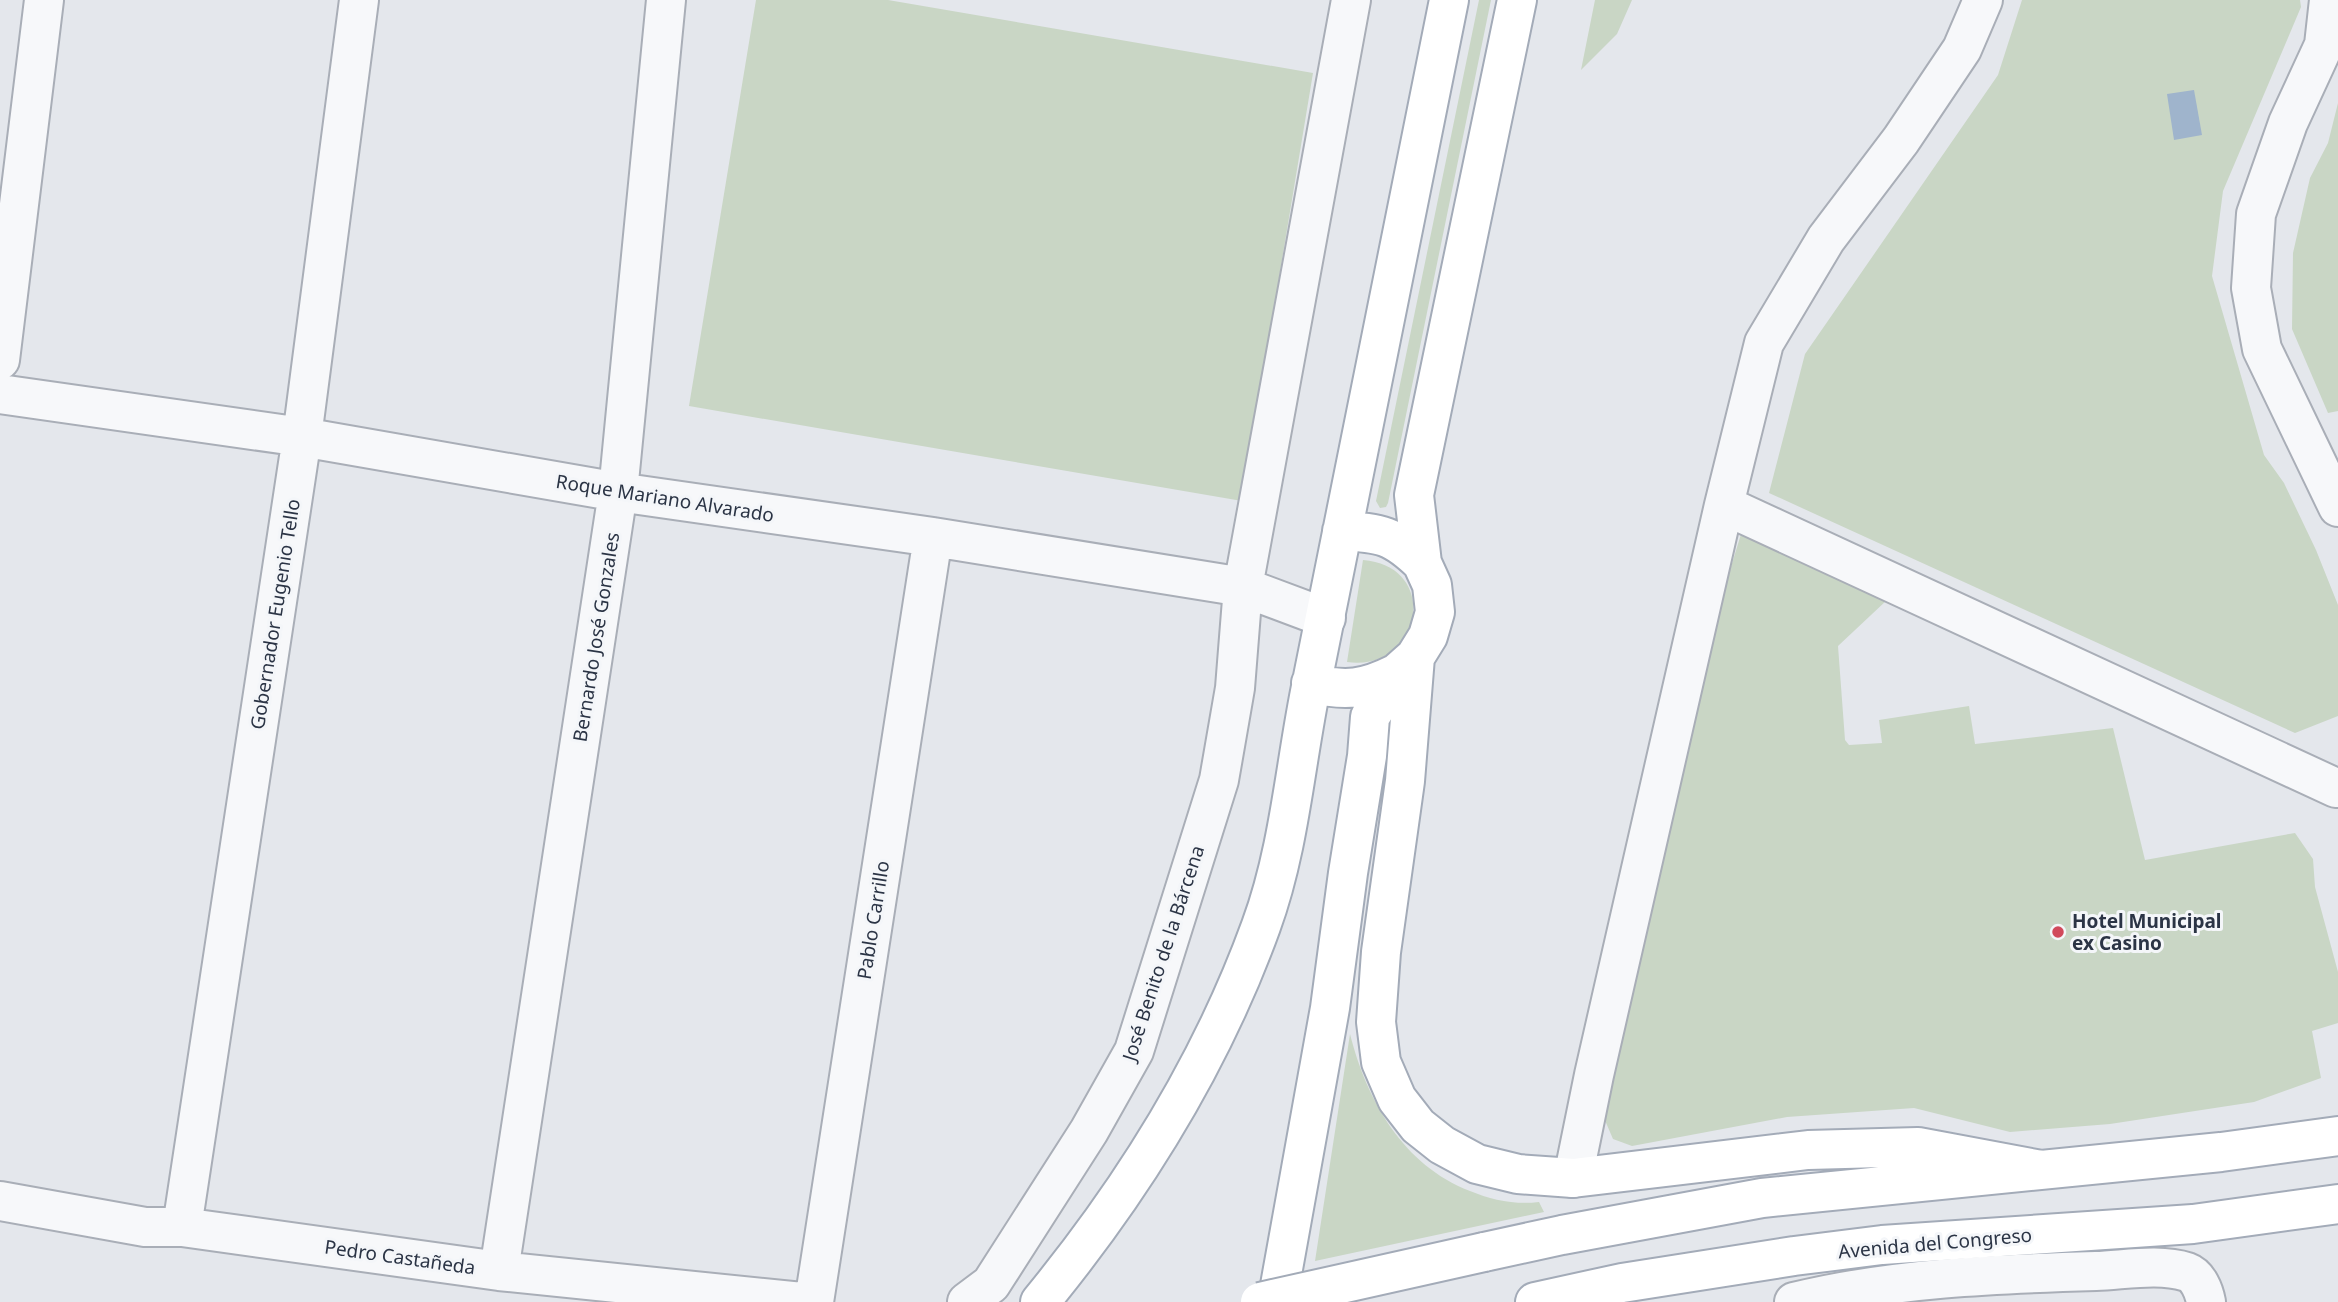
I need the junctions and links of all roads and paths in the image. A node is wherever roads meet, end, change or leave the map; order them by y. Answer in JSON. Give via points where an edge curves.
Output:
{"nodes":[{"id":1,"x":44,"y":0,"type":"edge"},
{"id":2,"x":359,"y":0,"type":"edge"},
{"id":3,"x":666,"y":0,"type":"edge"},
{"id":4,"x":1351,"y":0,"type":"edge"},
{"id":5,"x":1449,"y":0,"type":"edge"},
{"id":6,"x":1517,"y":0,"type":"edge"},
{"id":7,"x":1983,"y":0,"type":"edge"},
{"id":8,"x":2329,"y":0,"type":"edge"},
{"id":9,"x":0,"y":360,"type":"edge"},
{"id":10,"x":0,"y":394,"type":"edge"},
{"id":11,"x":302,"y":438,"type":"junction"},
{"id":12,"x":618,"y":492,"type":"junction"},
{"id":13,"x":1724,"y":505,"type":"junction"},
{"id":14,"x":2338,"y":507,"type":"edge"},
{"id":15,"x":1342,"y":531,"type":"junction"},
{"id":16,"x":933,"y":537,"type":"junction"},
{"id":17,"x":1422,"y":563,"type":"junction"},
{"id":18,"x":1243,"y":587,"type":"junction"},
{"id":19,"x":1326,"y":618,"type":"junction"},
{"id":20,"x":1406,"y":665,"type":"junction"},
{"id":21,"x":1311,"y":683,"type":"junction"},
{"id":22,"x":2337,"y":791,"type":"edge"},
{"id":23,"x":2338,"y":1136,"type":"edge"},
{"id":24,"x":2041,"y":1170,"type":"junction"},
{"id":25,"x":1573,"y":1178,"type":"junction"},
{"id":26,"x":0,"y":1201,"type":"edge"},
{"id":27,"x":2338,"y":1204,"type":"edge"},
{"id":28,"x":182,"y":1227,"type":"junction"},
{"id":29,"x":499,"y":1271,"type":"junction"},
{"id":30,"x":979,"y":1293,"type":"edge"},
{"id":31,"x":2205,"y":1296,"type":"edge"},
{"id":32,"x":802,"y":1302,"type":"edge"},
{"id":33,"x":814,"y":1302,"type":"edge"},
{"id":34,"x":1040,"y":1302,"type":"edge"},
{"id":35,"x":1260,"y":1302,"type":"edge"},
{"id":36,"x":1277,"y":1302,"type":"edge"},
{"id":37,"x":1535,"y":1302,"type":"edge"},
{"id":38,"x":1794,"y":1302,"type":"edge"}],
"edges":[{"from":1,"to":9,"type":"street"},
{"from":2,"to":11,"type":"street","name":"Gobernador Eugenio Tello"},
{"from":3,"to":12,"type":"street","name":"Bernardo José Gonzales"},
{"from":4,"to":18,"type":"street","name":"José Benito de la Bárcena"},
{"from":5,"to":15,"type":"main road"},
{"from":6,"to":17,"type":"main road","via":[[1414,495]]},
{"from":7,"to":13,"type":"street","via":[[1962,49],[1826,239],[1764,343]]},
{"from":8,"to":14,"type":"street","via":[[2324,45],[2288,123],[2256,214],[2251,288],[2262,349]]},
{"from":10,"to":11,"type":"street","name":"Roque Mariano Alvarado"},
{"from":11,"to":12,"type":"street","name":"Roque Mariano Alvarado"},
{"from":11,"to":28,"type":"street","name":"Gobernador Eugenio Tello"},
{"from":12,"to":16,"type":"street","name":"Roque Mariano Alvarado"},
{"from":12,"to":29,"type":"street","name":"Bernardo José Gonzales"},
{"from":13,"to":22,"type":"street"},
{"from":13,"to":25,"type":"street"},
{"from":15,"to":17,"type":"main road","via":[[1377,533],[1404,545]]},
{"from":15,"to":19,"type":"main road"},
{"from":16,"to":18,"type":"street","name":"Roque Mariano Alvarado"},
{"from":16,"to":33,"type":"street","name":"Pablo Carrillo"},
{"from":17,"to":20,"type":"main road","via":[[1432,585],[1435,612],[1428,636]]},
{"from":18,"to":19,"type":"street","name":"Roque Mariano Alvarado"},
{"from":18,"to":30,"type":"street","name":"José Benito de la Bárcena","via":[[1235,688],[1219,780],[1134,1051],[1089,1131]]},
{"from":19,"to":21,"type":"main road"},
{"from":20,"to":21,"type":"main road","via":[[1375,684],[1354,689]]},
{"from":20,"to":25,"type":"main road","via":[[1405,781],[1376,1023],[1381,1062],[1397,1099],[1418,1126],[1442,1145],[1477,1164],[1504,1171]]},
{"from":20,"to":36,"type":"main road","via":[[1370,717],[1331,1008]]},
{"from":21,"to":34,"type":"main road","via":[[1279,867],[1241,978],[1179,1102],[1129,1184]]},
{"from":23,"to":24,"type":"main road"},
{"from":24,"to":25,"type":"main road","via":[[1918,1147],[1808,1150]]},
{"from":24,"to":35,"type":"main road","bridge":true,"via":[[1762,1198],[1562,1235]]},
{"from":26,"to":28,"type":"street","name":"Pedro Castañeda","via":[[145,1227]]},
{"from":27,"to":37,"type":"main road","name":"Avenida del Congreso","via":[[2193,1224],[1857,1248],[1622,1283]]},
{"from":28,"to":29,"type":"street","name":"Pedro Castañeda"},
{"from":29,"to":32,"type":"street","name":"Pedro Castañeda"},
{"from":31,"to":38,"type":"street","via":[[2190,1273],[2167,1268],[1903,1283]]}]}
